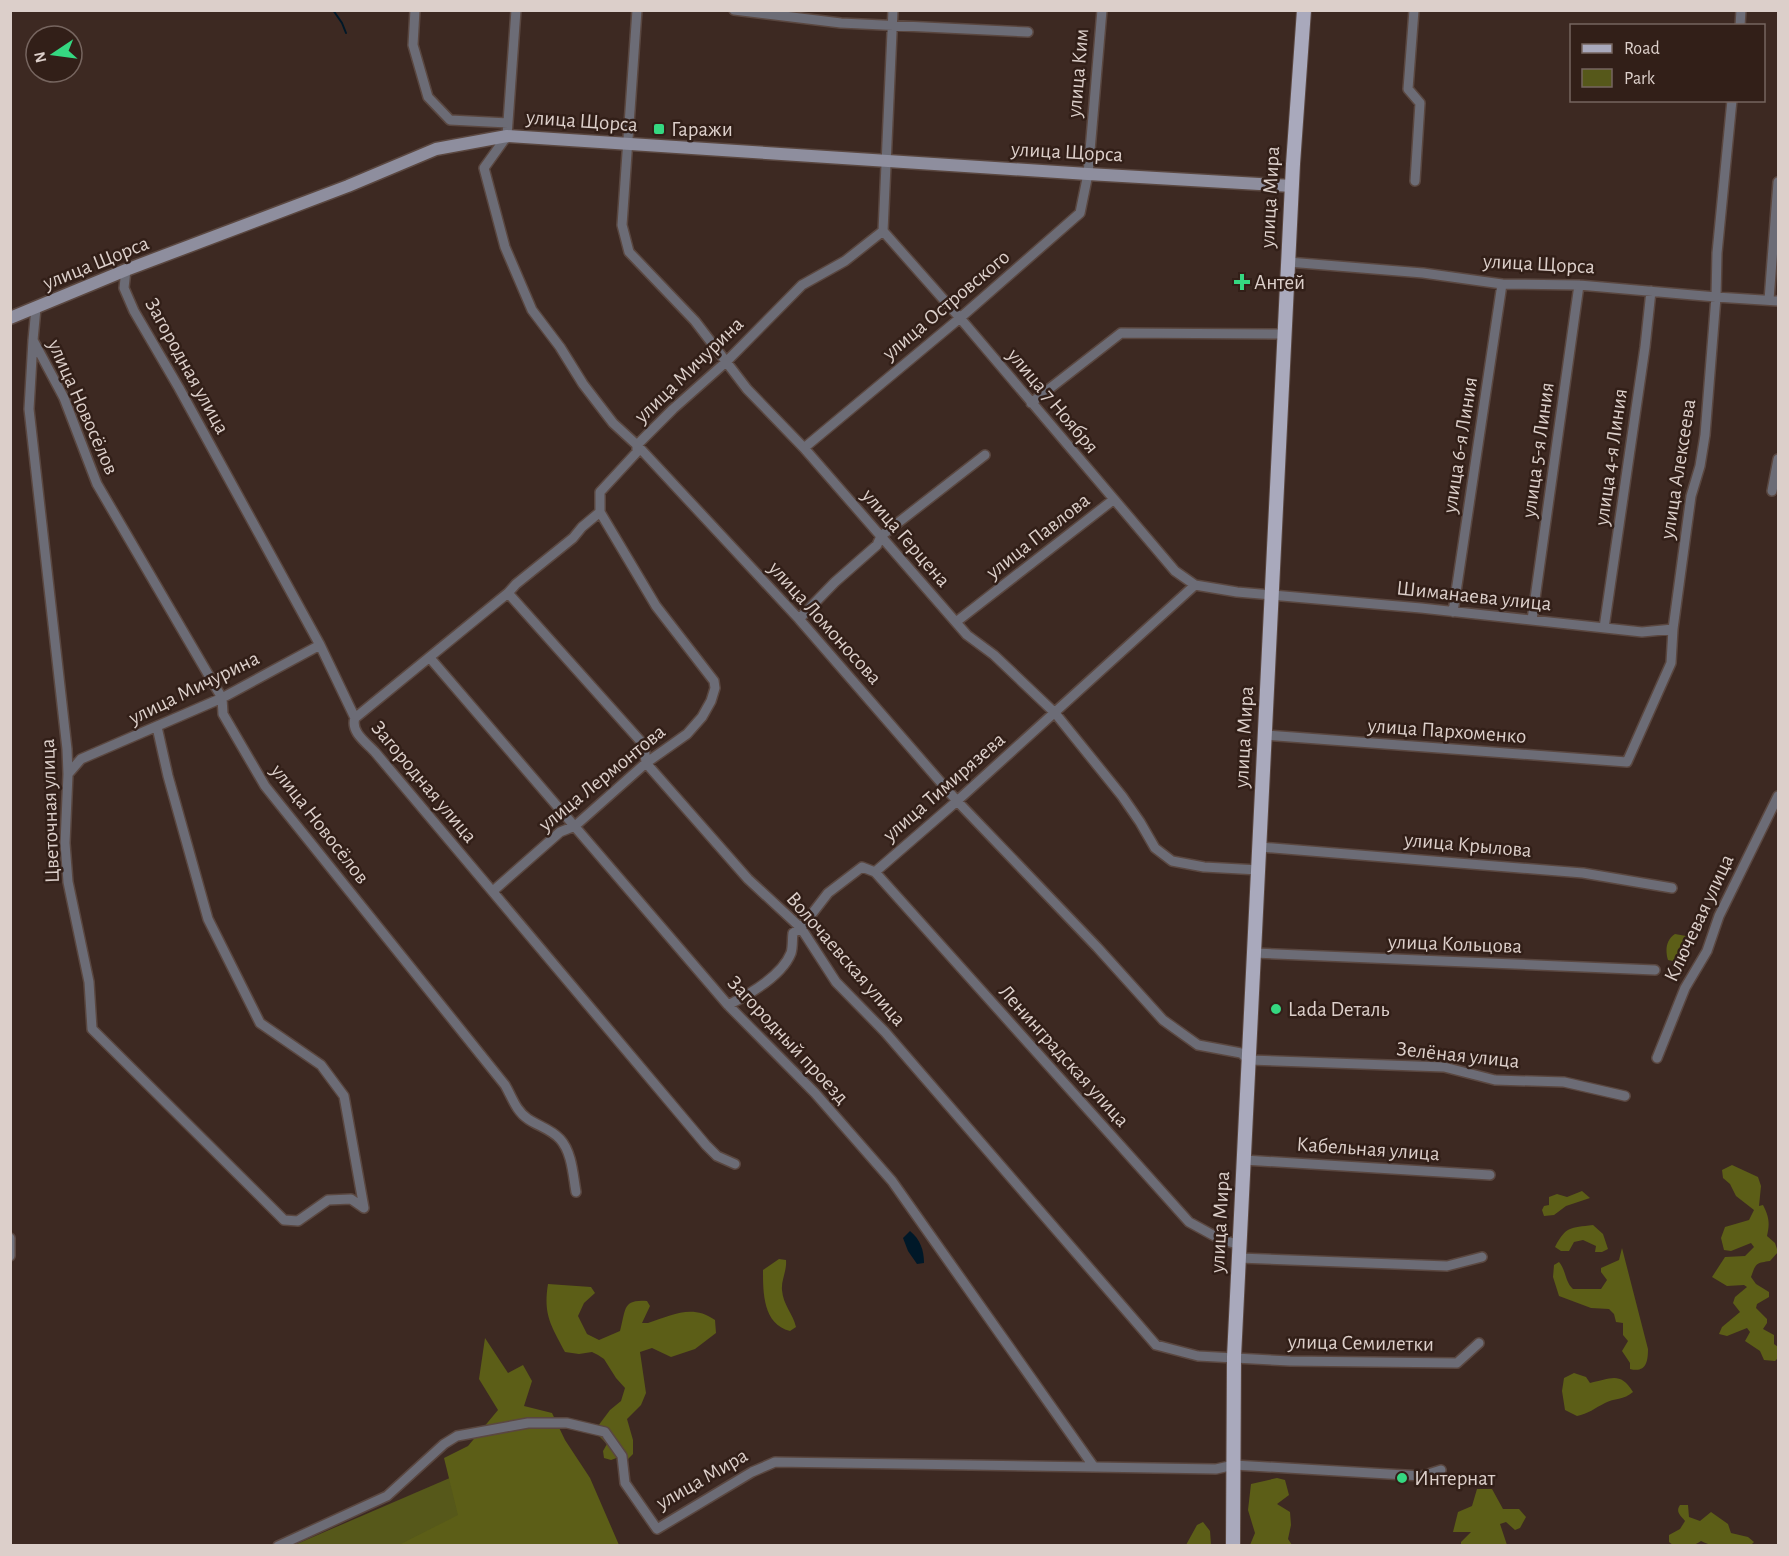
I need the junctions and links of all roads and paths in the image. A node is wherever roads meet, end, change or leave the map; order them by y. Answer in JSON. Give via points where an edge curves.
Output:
{"nodes":[{"id":1,"x":415,"y":10,"type":"edge"},
{"id":2,"x":516,"y":10,"type":"edge"},
{"id":3,"x":637,"y":10,"type":"edge"},
{"id":4,"x":734,"y":10,"type":"edge"},
{"id":5,"x":894,"y":10,"type":"edge"},
{"id":6,"x":1102,"y":10,"type":"edge"},
{"id":7,"x":1304,"y":10,"type":"edge"},
{"id":8,"x":1414,"y":10,"type":"edge"},
{"id":9,"x":892,"y":25,"type":"junction"},
{"id":10,"x":1028,"y":32,"type":"dead end"},
{"id":11,"x":1732,"y":102,"type":"edge"},
{"id":12,"x":508,"y":123,"type":"junction"},
{"id":13,"x":507,"y":136,"type":"junction"},
{"id":14,"x":627,"y":144,"type":"junction"},
{"id":15,"x":888,"y":160,"type":"junction"},
{"id":16,"x":1088,"y":174,"type":"junction"},
{"id":17,"x":1415,"y":181,"type":"dead end"},
{"id":18,"x":1779,"y":183,"type":"edge"},
{"id":19,"x":1292,"y":186,"type":"junction"},
{"id":20,"x":883,"y":231,"type":"junction"},
{"id":21,"x":1288,"y":262,"type":"junction"},
{"id":22,"x":126,"y":270,"type":"junction"},
{"id":23,"x":1502,"y":284,"type":"junction"},
{"id":24,"x":1579,"y":285,"type":"junction"},
{"id":25,"x":1651,"y":291,"type":"junction"},
{"id":26,"x":1716,"y":297,"type":"junction"},
{"id":27,"x":1774,"y":301,"type":"edge"},
{"id":28,"x":36,"y":308,"type":"junction"},
{"id":29,"x":10,"y":318,"type":"edge"},
{"id":30,"x":960,"y":318,"type":"junction"},
{"id":31,"x":1284,"y":334,"type":"junction"},
{"id":32,"x":33,"y":340,"type":"junction"},
{"id":33,"x":726,"y":362,"type":"junction"},
{"id":34,"x":1031,"y":403,"type":"junction"},
{"id":35,"x":637,"y":445,"type":"junction"},
{"id":36,"x":804,"y":448,"type":"junction"},
{"id":37,"x":985,"y":455,"type":"dead end"},
{"id":38,"x":1779,"y":459,"type":"edge"},
{"id":39,"x":1772,"y":490,"type":"dead end"},
{"id":40,"x":1113,"y":500,"type":"junction"},
{"id":41,"x":600,"y":512,"type":"junction"},
{"id":42,"x":881,"y":536,"type":"junction"},
{"id":43,"x":1196,"y":585,"type":"junction"},
{"id":44,"x":508,"y":593,"type":"junction"},
{"id":45,"x":1272,"y":595,"type":"junction"},
{"id":46,"x":1453,"y":612,"type":"junction"},
{"id":47,"x":799,"y":619,"type":"junction"},
{"id":48,"x":1532,"y":620,"type":"junction"},
{"id":49,"x":956,"y":622,"type":"junction"},
{"id":50,"x":1604,"y":628,"type":"junction"},
{"id":51,"x":1673,"y":629,"type":"junction"},
{"id":52,"x":320,"y":645,"type":"junction"},
{"id":53,"x":430,"y":658,"type":"junction"},
{"id":54,"x":222,"y":698,"type":"junction"},
{"id":55,"x":1055,"y":713,"type":"junction"},
{"id":56,"x":355,"y":718,"type":"junction"},
{"id":57,"x":157,"y":727,"type":"junction"},
{"id":58,"x":1265,"y":735,"type":"junction"},
{"id":59,"x":68,"y":749,"type":"junction"},
{"id":60,"x":81,"y":759,"type":"junction"},
{"id":61,"x":1626,"y":762,"type":"joint"},
{"id":62,"x":646,"y":763,"type":"junction"},
{"id":63,"x":68,"y":774,"type":"junction"},
{"id":64,"x":1779,"y":795,"type":"edge"},
{"id":65,"x":957,"y":801,"type":"junction"},
{"id":66,"x":575,"y":826,"type":"junction"},
{"id":67,"x":1260,"y":847,"type":"junction"},
{"id":68,"x":1258,"y":870,"type":"junction"},
{"id":69,"x":874,"y":872,"type":"junction"},
{"id":70,"x":1672,"y":888,"type":"dead end"},
{"id":71,"x":494,"y":891,"type":"junction"},
{"id":72,"x":801,"y":928,"type":"junction"},
{"id":73,"x":1255,"y":953,"type":"junction"},
{"id":74,"x":1655,"y":970,"type":"dead end"},
{"id":75,"x":728,"y":1005,"type":"junction"},
{"id":76,"x":1657,"y":1058,"type":"dead end"},
{"id":77,"x":1249,"y":1060,"type":"junction"},
{"id":78,"x":1625,"y":1096,"type":"dead end"},
{"id":79,"x":1244,"y":1160,"type":"junction"},
{"id":80,"x":735,"y":1164,"type":"dead end"},
{"id":81,"x":1490,"y":1175,"type":"dead end"},
{"id":82,"x":576,"y":1192,"type":"dead end"},
{"id":83,"x":10,"y":1238,"type":"edge"},
{"id":84,"x":1240,"y":1252,"type":"junction"},
{"id":85,"x":11,"y":1256,"type":"edge"},
{"id":86,"x":1482,"y":1257,"type":"dead end"},
{"id":87,"x":1479,"y":1343,"type":"dead end"},
{"id":88,"x":1234,"y":1357,"type":"junction"},
{"id":89,"x":1234,"y":1465,"type":"junction"},
{"id":90,"x":1094,"y":1467,"type":"junction"},
{"id":91,"x":1441,"y":1470,"type":"dead end"},
{"id":92,"x":278,"y":1545,"type":"edge"},
{"id":93,"x":1233,"y":1545,"type":"edge"}],
"edges":[{"from":1,"to":12,"type":"street","via":[[413,45],[428,97],[450,120]]},
{"from":2,"to":12,"type":"street"},
{"from":3,"to":14,"type":"street","name":"улица Герцена"},
{"from":4,"to":9,"type":"street"},
{"from":5,"to":9,"type":"street"},
{"from":6,"to":16,"type":"street","name":"улица Ким"},
{"from":7,"to":19,"type":"main road","name":"улица Мира"},
{"from":8,"to":17,"type":"street","via":[[1408,89],[1420,103]]},
{"from":9,"to":10,"type":"street"},
{"from":9,"to":15,"type":"street"},
{"from":11,"to":26,"type":"street","name":"улица Алексеева"},
{"from":12,"to":13,"type":"street"},
{"from":13,"to":14,"type":"street","name":"улица Щорса"},
{"from":13,"to":22,"type":"street","name":"улица Щорса","via":[[436,149]]},
{"from":13,"to":35,"type":"street","name":"улица Ломоносова","via":[[484,168],[505,247],[532,310],[607,415]]},
{"from":14,"to":15,"type":"street","name":"улица Щорса"},
{"from":14,"to":33,"type":"street","name":"улица Герцена","via":[[622,225],[629,252],[695,321]]},
{"from":15,"to":16,"type":"street","name":"улица Щорса"},
{"from":15,"to":20,"type":"street"},
{"from":16,"to":19,"type":"street","name":"улица Щорса"},
{"from":16,"to":30,"type":"street","name":"улица Островского","via":[[1080,213]]},
{"from":18,"to":27,"type":"street"},
{"from":19,"to":21,"type":"main road","name":"улица Мира"},
{"from":20,"to":30,"type":"street","name":"улица 7 Ноября"},
{"from":20,"to":33,"type":"street","name":"улица Мичурина","via":[[845,261],[802,285]]},
{"from":21,"to":23,"type":"street","name":"улица Щорса"},
{"from":21,"to":31,"type":"main road","name":"улица Мира"},
{"from":22,"to":28,"type":"street","name":"улица Щорса"},
{"from":22,"to":52,"type":"street","name":"Загородная улица","via":[[124,288],[134,310]]},
{"from":23,"to":24,"type":"street","name":"улица Щорса"},
{"from":23,"to":46,"type":"street","name":"улица 6-я Линия"},
{"from":24,"to":25,"type":"street","name":"улица Щорса"},
{"from":24,"to":48,"type":"street","name":"улица 5-я Линия"},
{"from":25,"to":26,"type":"street","name":"улица Щорса"},
{"from":25,"to":50,"type":"street","name":"улица 4-я Линия"},
{"from":26,"to":27,"type":"street","name":"улица Щорса"},
{"from":26,"to":51,"type":"street","name":"улица Алексеева","via":[[1706,435],[1691,496]]},
{"from":28,"to":29,"type":"street","name":"улица Щорса"},
{"from":28,"to":32,"type":"street","name":"улица Новосёлов"},
{"from":30,"to":34,"type":"street","name":"улица 7 Ноября"},
{"from":30,"to":36,"type":"street","name":"улица Островского"},
{"from":31,"to":34,"type":"street","via":[[1121,333]]},
{"from":31,"to":45,"type":"main road","name":"улица Мира"},
{"from":32,"to":54,"type":"street","name":"улица Новосёлов","via":[[64,398],[98,484]]},
{"from":32,"to":59,"type":"street","name":"Цветочная улица","via":[[29,409]]},
{"from":33,"to":35,"type":"street","name":"улица Мичурина"},
{"from":33,"to":36,"type":"street","name":"улица Герцена"},
{"from":34,"to":40,"type":"street","name":"улица 7 Ноября"},
{"from":35,"to":41,"type":"street","name":"улица Мичурина","via":[[637,452],[600,492]]},
{"from":35,"to":47,"type":"street","name":"улица Ломоносова"},
{"from":36,"to":42,"type":"street","name":"улица Герцена"},
{"from":37,"to":42,"type":"street"},
{"from":38,"to":39,"type":"street"},
{"from":40,"to":43,"type":"street","name":"улица 7 Ноября","via":[[1175,571]]},
{"from":40,"to":49,"type":"street","name":"улица Павлова"},
{"from":41,"to":44,"type":"street"},
{"from":41,"to":62,"type":"street","name":"улица Лермонтова","via":[[656,606],[714,681],[711,701],[702,717],[687,734]]},
{"from":42,"to":47,"type":"street","via":[[877,545]]},
{"from":42,"to":49,"type":"street","name":"улица Герцена"},
{"from":43,"to":45,"type":"street","name":"улица 7 Ноября"},
{"from":43,"to":55,"type":"street","name":"улица Тимирязева"},
{"from":44,"to":53,"type":"street"},
{"from":44,"to":62,"type":"street","name":"Волочаевская улица","via":[[644,746]]},
{"from":45,"to":46,"type":"street","name":"Шиманаева улица"},
{"from":45,"to":58,"type":"main road","name":"улица Мира"},
{"from":46,"to":48,"type":"street","name":"Шиманаева улица"},
{"from":47,"to":65,"type":"street","name":"улица Ломоносова"},
{"from":48,"to":50,"type":"street","name":"Шиманаева улица"},
{"from":49,"to":55,"type":"street","name":"улица Герцена"},
{"from":50,"to":51,"type":"street","name":"Шиманаева улица","via":[[1642,632]]},
{"from":51,"to":61,"type":"street","name":"улица Алексеева","via":[[1671,663]]},
{"from":52,"to":54,"type":"street","name":"улица Мичурина"},
{"from":52,"to":56,"type":"street","name":"Загородная улица"},
{"from":53,"to":56,"type":"street"},
{"from":53,"to":66,"type":"street","name":"Загородный проезд"},
{"from":54,"to":57,"type":"street","name":"улица Мичурина"},
{"from":54,"to":82,"type":"street","name":"улица Новосёлов","via":[[224,714],[265,786],[505,1085],[518,1111],[561,1139],[570,1159]]},
{"from":55,"to":65,"type":"street","name":"улица Тимирязева"},
{"from":55,"to":68,"type":"street","name":"улица Герцена","via":[[1122,796],[1155,848],[1172,861]]},
{"from":56,"to":71,"type":"street","name":"Загородная улица","via":[[355,731]]},
{"from":57,"to":60,"type":"street","name":"улица Мичурина"},
{"from":57,"to":63,"type":"street","name":"Цветочная улица","via":[[208,919],[260,1023],[321,1065],[344,1096],[364,1208],[351,1198],[328,1200],[298,1221],[284,1220],[92,1029],[89,982],[68,882]]},
{"from":58,"to":61,"type":"street","name":"улица Пархоменко"},
{"from":58,"to":67,"type":"main road","name":"улица Мира"},
{"from":59,"to":60,"type":"street"},
{"from":59,"to":63,"type":"street","name":"Цветочная улица"},
{"from":60,"to":63,"type":"street","name":"улица Мичурина"},
{"from":62,"to":66,"type":"street","name":"улица Лермонтова"},
{"from":62,"to":72,"type":"street","name":"Волочаевская улица","via":[[748,879]]},
{"from":64,"to":76,"type":"street","name":"Ключевая улица","via":[[1719,916],[1707,951],[1685,988]]},
{"from":65,"to":69,"type":"street","name":"улица Тимирязева"},
{"from":65,"to":77,"type":"street","name":"улица Ломоносова","via":[[1162,1020],[1198,1045],[1241,1053]]},
{"from":66,"to":71,"type":"street","name":"улица Лермонтова","via":[[560,832]]},
{"from":66,"to":75,"type":"street","name":"Загородный проезд"},
{"from":67,"to":68,"type":"main road","name":"улица Мира"},
{"from":67,"to":70,"type":"street","name":"улица Крылова","via":[[1583,873]]},
{"from":68,"to":73,"type":"main road","name":"улица Мира"},
{"from":69,"to":72,"type":"street","name":"улица Тимирязева","via":[[862,867],[844,880],[828,893]]},
{"from":69,"to":84,"type":"street","name":"Ленинградская улица","via":[[1188,1222]]},
{"from":71,"to":80,"type":"street","name":"Загородная улица","via":[[706,1145],[717,1156]]},
{"from":72,"to":75,"type":"street","name":"улица Тимирязева","via":[[793,933],[791,952],[777,973]]},
{"from":72,"to":88,"type":"street","name":"Волочаевская улица","via":[[836,981],[893,1040],[1156,1345],[1198,1356]]},
{"from":73,"to":74,"type":"street","name":"улица Кольцова"},
{"from":73,"to":77,"type":"main road","name":"улица Мира"},
{"from":75,"to":90,"type":"street","name":"Загородный проезд","via":[[815,1093],[892,1181]]},
{"from":77,"to":78,"type":"street","name":"Зелёная улица","via":[[1444,1067],[1495,1080],[1564,1082]]},
{"from":77,"to":79,"type":"main road","name":"улица Мира"},
{"from":79,"to":81,"type":"street","name":"Кабельная улица"},
{"from":79,"to":84,"type":"main road","name":"улица Мира"},
{"from":83,"to":85,"type":"street"},
{"from":84,"to":86,"type":"street","name":"Ленинградская улица","via":[[1447,1266]]},
{"from":84,"to":88,"type":"main road","name":"улица Мира"},
{"from":87,"to":88,"type":"street","name":"улица Семилетки","via":[[1457,1363]]},
{"from":88,"to":89,"type":"main road","name":"улица Мира"},
{"from":89,"to":90,"type":"street","name":"улица Мира","via":[[1216,1469]]},
{"from":89,"to":91,"type":"street","via":[[1422,1476]]},
{"from":89,"to":93,"type":"main road","name":"улица Мира"},
{"from":90,"to":92,"type":"street","name":"улица Мира","via":[[775,1462],[657,1529],[625,1483],[622,1456],[605,1432],[567,1423],[528,1423],[457,1436],[387,1496]]}]}
